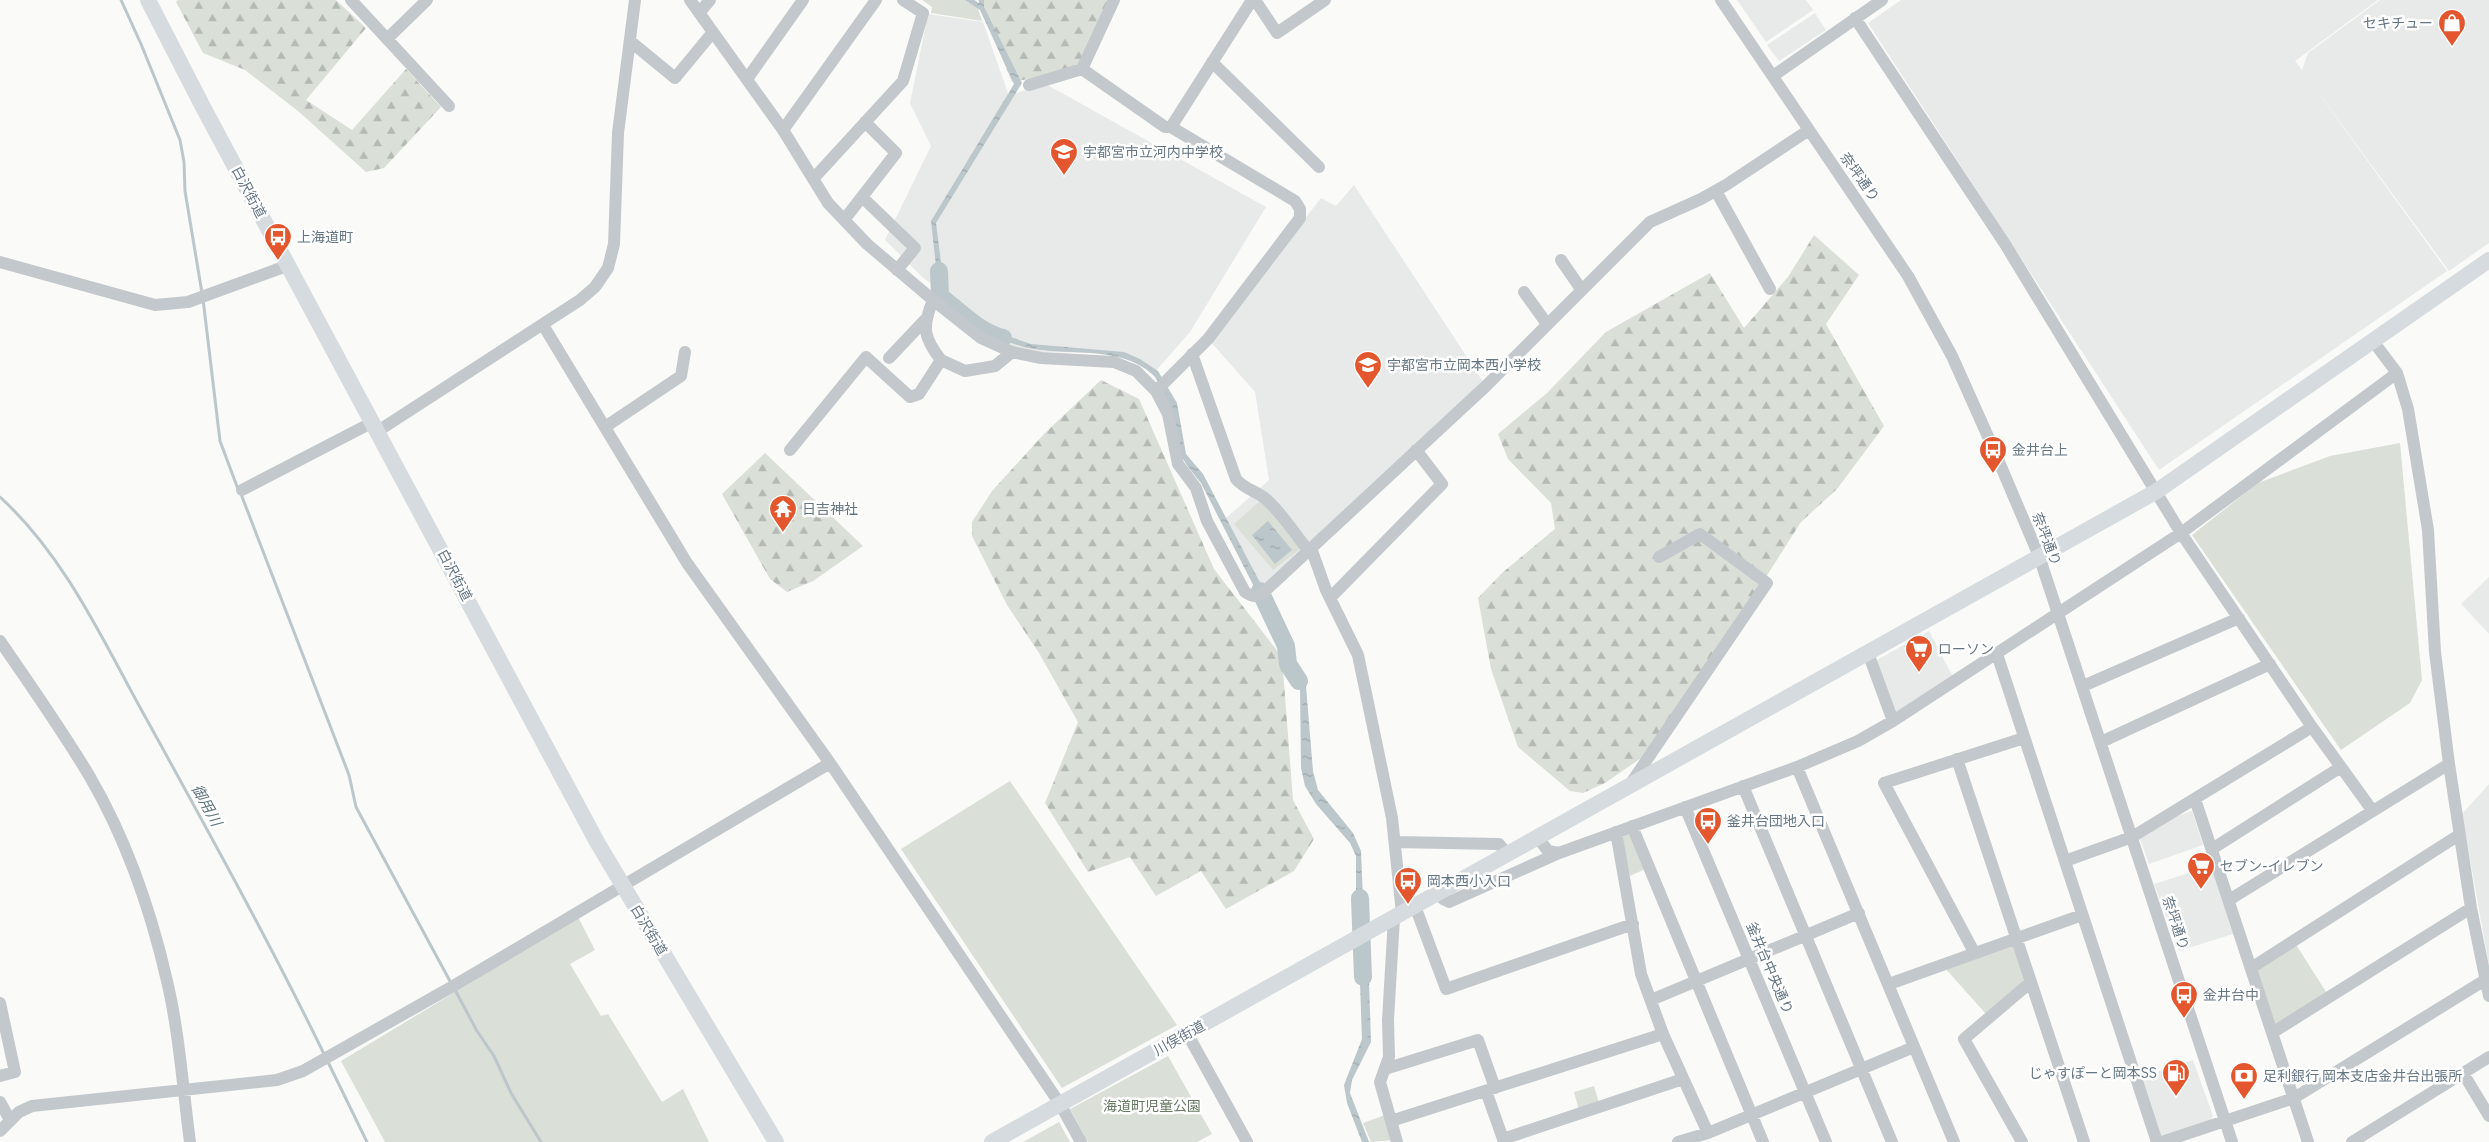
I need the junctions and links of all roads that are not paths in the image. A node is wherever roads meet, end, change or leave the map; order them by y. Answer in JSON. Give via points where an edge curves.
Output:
{"nodes":[{"id":1,"x":148,"y":0,"type":"edge"},
{"id":2,"x":351,"y":0,"type":"edge"},
{"id":3,"x":427,"y":0,"type":"edge"},
{"id":4,"x":635,"y":0,"type":"edge"},
{"id":5,"x":690,"y":0,"type":"edge"},
{"id":6,"x":710,"y":0,"type":"edge"},
{"id":7,"x":803,"y":0,"type":"edge"},
{"id":8,"x":876,"y":0,"type":"edge"},
{"id":9,"x":903,"y":0,"type":"edge"},
{"id":10,"x":1114,"y":0,"type":"edge"},
{"id":11,"x":1253,"y":0,"type":"edge"},
{"id":12,"x":1325,"y":0,"type":"edge"},
{"id":13,"x":1720,"y":0,"type":"edge"},
{"id":14,"x":1882,"y":0,"type":"edge"},
{"id":15,"x":699,"y":13,"type":"junction"},
{"id":16,"x":1855,"y":18,"type":"junction"},
{"id":17,"x":713,"y":32,"type":"junction"},
{"id":18,"x":387,"y":39,"type":"junction"},
{"id":19,"x":630,"y":41,"type":"junction"},
{"id":20,"x":1212,"y":62,"type":"junction"},
{"id":21,"x":1082,"y":69,"type":"junction"},
{"id":22,"x":1773,"y":76,"type":"junction"},
{"id":23,"x":747,"y":80,"type":"junction"},
{"id":24,"x":1029,"y":85,"type":"dead end"},
{"id":25,"x":449,"y":106,"type":"dead end"},
{"id":26,"x":865,"y":122,"type":"junction"},
{"id":27,"x":1171,"y":127,"type":"junction"},
{"id":28,"x":782,"y":130,"type":"junction"},
{"id":29,"x":1809,"y":130,"type":"junction"},
{"id":30,"x":1318,"y":167,"type":"dead end"},
{"id":31,"x":814,"y":178,"type":"junction"},
{"id":32,"x":1716,"y":191,"type":"junction"},
{"id":33,"x":862,"y":198,"type":"junction"},
{"id":34,"x":844,"y":220,"type":"junction"},
{"id":35,"x":1561,"y":260,"type":"dead end"},
{"id":36,"x":2489,"y":260,"type":"edge"},
{"id":37,"x":0,"y":262,"type":"edge"},
{"id":38,"x":288,"y":265,"type":"junction"},
{"id":39,"x":896,"y":270,"type":"junction"},
{"id":40,"x":1770,"y":288,"type":"dead end"},
{"id":41,"x":1581,"y":290,"type":"junction"},
{"id":42,"x":1524,"y":292,"type":"dead end"},
{"id":43,"x":933,"y":300,"type":"junction"},
{"id":44,"x":925,"y":320,"type":"junction"},
{"id":45,"x":1547,"y":324,"type":"junction"},
{"id":46,"x":543,"y":325,"type":"junction"},
{"id":47,"x":2373,"y":341,"type":"junction"},
{"id":48,"x":685,"y":352,"type":"dead end"},
{"id":49,"x":1012,"y":352,"type":"junction"},
{"id":50,"x":1192,"y":354,"type":"junction"},
{"id":51,"x":889,"y":358,"type":"dead end"},
{"id":52,"x":941,"y":360,"type":"junction"},
{"id":53,"x":2397,"y":373,"type":"junction"},
{"id":54,"x":1160,"y":386,"type":"junction"},
{"id":55,"x":376,"y":426,"type":"junction"},
{"id":56,"x":605,"y":427,"type":"junction"},
{"id":57,"x":790,"y":450,"type":"dead end"},
{"id":58,"x":1416,"y":450,"type":"junction"},
{"id":59,"x":242,"y":490,"type":"dead end"},
{"id":60,"x":2157,"y":491,"type":"junction"},
{"id":61,"x":2182,"y":533,"type":"junction"},
{"id":62,"x":1310,"y":549,"type":"junction"},
{"id":63,"x":2039,"y":556,"type":"junction"},
{"id":64,"x":1659,"y":557,"type":"dead end"},
{"id":65,"x":1330,"y":598,"type":"junction"},
{"id":66,"x":2058,"y":613,"type":"junction"},
{"id":67,"x":2239,"y":618,"type":"junction"},
{"id":68,"x":0,"y":641,"type":"edge"},
{"id":69,"x":1868,"y":653,"type":"junction"},
{"id":70,"x":1997,"y":654,"type":"junction"},
{"id":71,"x":2270,"y":664,"type":"junction"},
{"id":72,"x":2083,"y":686,"type":"junction"},
{"id":73,"x":1893,"y":721,"type":"junction"},
{"id":74,"x":2312,"y":727,"type":"junction"},
{"id":75,"x":2024,"y":738,"type":"junction"},
{"id":76,"x":2101,"y":742,"type":"junction"},
{"id":77,"x":1957,"y":759,"type":"junction"},
{"id":78,"x":830,"y":763,"type":"junction"},
{"id":79,"x":2449,"y":764,"type":"junction"},
{"id":80,"x":1796,"y":767,"type":"junction"},
{"id":81,"x":2341,"y":767,"type":"junction"},
{"id":82,"x":1743,"y":786,"type":"junction"},
{"id":83,"x":1627,"y":788,"type":"junction"},
{"id":84,"x":2196,"y":799,"type":"junction"},
{"id":85,"x":1685,"y":807,"type":"junction"},
{"id":86,"x":2372,"y":810,"type":"junction"},
{"id":87,"x":1632,"y":826,"type":"junction"},
{"id":88,"x":1616,"y":832,"type":"junction"},
{"id":89,"x":2459,"y":835,"type":"junction"},
{"id":90,"x":2132,"y":837,"type":"junction"},
{"id":91,"x":1538,"y":838,"type":"junction"},
{"id":92,"x":1395,"y":842,"type":"junction"},
{"id":93,"x":2212,"y":849,"type":"junction"},
{"id":94,"x":1559,"y":853,"type":"junction"},
{"id":95,"x":1508,"y":855,"type":"junction"},
{"id":96,"x":2065,"y":861,"type":"junction"},
{"id":97,"x":622,"y":884,"type":"junction"},
{"id":98,"x":1438,"y":893,"type":"junction"},
{"id":99,"x":2229,"y":900,"type":"junction"},
{"id":100,"x":2471,"y":908,"type":"junction"},
{"id":101,"x":1404,"y":912,"type":"junction"},
{"id":102,"x":1859,"y":913,"type":"junction"},
{"id":103,"x":2082,"y":915,"type":"junction"},
{"id":104,"x":1633,"y":924,"type":"junction"},
{"id":105,"x":1806,"y":936,"type":"junction"},
{"id":106,"x":2016,"y":937,"type":"junction"},
{"id":107,"x":1974,"y":952,"type":"junction"},
{"id":108,"x":1750,"y":959,"type":"junction"},
{"id":109,"x":2251,"y":968,"type":"junction"},
{"id":110,"x":2485,"y":980,"type":"junction"},
{"id":111,"x":1696,"y":982,"type":"junction"},
{"id":112,"x":2031,"y":982,"type":"junction"},
{"id":113,"x":1889,"y":984,"type":"junction"},
{"id":114,"x":2489,"y":996,"type":"edge"},
{"id":115,"x":1651,"y":1000,"type":"junction"},
{"id":116,"x":0,"y":1003,"type":"edge"},
{"id":117,"x":1187,"y":1033,"type":"junction"},
{"id":118,"x":2272,"y":1033,"type":"junction"},
{"id":119,"x":1663,"y":1034,"type":"junction"},
{"id":120,"x":1914,"y":1048,"type":"junction"},
{"id":121,"x":2489,"y":1057,"type":"edge"},
{"id":122,"x":1861,"y":1068,"type":"junction"},
{"id":123,"x":1385,"y":1069,"type":"junction"},
{"id":124,"x":2463,"y":1073,"type":"junction"},
{"id":125,"x":0,"y":1076,"type":"edge"},
{"id":126,"x":1683,"y":1079,"type":"junction"},
{"id":127,"x":183,"y":1090,"type":"junction"},
{"id":128,"x":1490,"y":1090,"type":"junction"},
{"id":129,"x":1806,"y":1092,"type":"junction"},
{"id":130,"x":2294,"y":1098,"type":"junction"},
{"id":131,"x":0,"y":1102,"type":"edge"},
{"id":132,"x":1060,"y":1104,"type":"junction"},
{"id":133,"x":1752,"y":1115,"type":"junction"},
{"id":134,"x":2489,"y":1116,"type":"edge"},
{"id":135,"x":10,"y":1120,"type":"junction"},
{"id":136,"x":1391,"y":1121,"type":"junction"},
{"id":137,"x":2226,"y":1122,"type":"junction"},
{"id":138,"x":0,"y":1131,"type":"edge"},
{"id":139,"x":1703,"y":1137,"type":"edge"},
{"id":140,"x":190,"y":1142,"type":"edge"},
{"id":141,"x":776,"y":1142,"type":"edge"},
{"id":142,"x":992,"y":1142,"type":"edge"},
{"id":143,"x":1081,"y":1142,"type":"edge"},
{"id":144,"x":1247,"y":1142,"type":"edge"},
{"id":145,"x":1397,"y":1142,"type":"edge"},
{"id":146,"x":1678,"y":1142,"type":"edge"},
{"id":147,"x":1763,"y":1142,"type":"edge"},
{"id":148,"x":1826,"y":1142,"type":"edge"},
{"id":149,"x":1892,"y":1142,"type":"edge"},
{"id":150,"x":1954,"y":1142,"type":"edge"},
{"id":151,"x":2022,"y":1142,"type":"edge"},
{"id":152,"x":2084,"y":1142,"type":"edge"},
{"id":153,"x":2157,"y":1142,"type":"edge"},
{"id":154,"x":2162,"y":1142,"type":"edge"},
{"id":155,"x":2232,"y":1142,"type":"edge"},
{"id":156,"x":2308,"y":1142,"type":"edge"},
{"id":157,"x":2352,"y":1142,"type":"edge"}],
"edges":[{"from":1,"to":38,"type":"main road","name":"白沢街道"},
{"from":2,"to":18,"type":"street"},
{"from":3,"to":18,"type":"street"},
{"from":4,"to":19,"type":"street"},
{"from":5,"to":15,"type":"street"},
{"from":6,"to":15,"type":"street"},
{"from":7,"to":23,"type":"street"},
{"from":8,"to":28,"type":"street"},
{"from":9,"to":26,"type":"street","via":[[923,13],[903,81]]},
{"from":10,"to":21,"type":"street"},
{"from":11,"to":12,"type":"street","via":[[1277,33]]},
{"from":11,"to":20,"type":"street"},
{"from":13,"to":22,"type":"street","name":"奈坪通り"},
{"from":14,"to":16,"type":"street"},
{"from":15,"to":17,"type":"street"},
{"from":16,"to":22,"type":"street"},
{"from":16,"to":60,"type":"street","via":[[2006,244]]},
{"from":17,"to":19,"type":"street","via":[[675,78]]},
{"from":17,"to":23,"type":"street"},
{"from":18,"to":25,"type":"street"},
{"from":19,"to":46,"type":"street","via":[[618,133],[614,244],[608,268],[595,287]]},
{"from":20,"to":27,"type":"street"},
{"from":20,"to":30,"type":"street"},
{"from":21,"to":24,"type":"street"},
{"from":21,"to":27,"type":"street","via":[[1165,127]]},
{"from":22,"to":29,"type":"street","name":"奈坪通り"},
{"from":23,"to":28,"type":"street"},
{"from":26,"to":31,"type":"street"},
{"from":26,"to":33,"type":"street","via":[[896,154]]},
{"from":27,"to":50,"type":"street","via":[[1295,201],[1300,209],[1300,218],[1208,339]]},
{"from":28,"to":31,"type":"street"},
{"from":29,"to":32,"type":"street"},
{"from":29,"to":63,"type":"street","name":"奈坪通り","via":[[1893,252],[1932,317],[1980,417]]},
{"from":31,"to":34,"type":"street","via":[[828,203]]},
{"from":32,"to":40,"type":"street"},
{"from":32,"to":41,"type":"street","via":[[1650,222]]},
{"from":33,"to":34,"type":"street"},
{"from":33,"to":39,"type":"street","via":[[915,248]]},
{"from":34,"to":39,"type":"street"},
{"from":35,"to":41,"type":"street"},
{"from":36,"to":47,"type":"main road","name":"川俣街道"},
{"from":37,"to":38,"type":"street","via":[[155,305],[188,302]]},
{"from":38,"to":55,"type":"main road","name":"白沢街道"},
{"from":39,"to":43,"type":"street"},
{"from":41,"to":45,"type":"street"},
{"from":42,"to":45,"type":"street"},
{"from":43,"to":44,"type":"street"},
{"from":43,"to":49,"type":"street","via":[[981,338]]},
{"from":44,"to":51,"type":"street"},
{"from":44,"to":52,"type":"street","via":[[925,332],[931,348]]},
{"from":45,"to":58,"type":"street"},
{"from":46,"to":55,"type":"street"},
{"from":46,"to":56,"type":"street"},
{"from":47,"to":53,"type":"street"},
{"from":47,"to":60,"type":"main road","name":"川俣街道"},
{"from":48,"to":56,"type":"street","via":[[680,376]]},
{"from":49,"to":52,"type":"street","via":[[995,366],[964,371]]},
{"from":49,"to":54,"type":"street","via":[[1041,358],[1114,362]]},
{"from":50,"to":54,"type":"street"},
{"from":50,"to":62,"type":"street","via":[[1236,478],[1246,489],[1268,501]]},
{"from":52,"to":57,"type":"street","via":[[919,394],[910,397],[866,358]]},
{"from":53,"to":61,"type":"street"},
{"from":53,"to":79,"type":"street","via":[[2408,409],[2428,530],[2435,652]]},
{"from":54,"to":62,"type":"street","via":[[1178,464],[1196,488],[1207,521],[1245,592],[1253,597],[1261,594]]},
{"from":55,"to":59,"type":"street"},
{"from":55,"to":97,"type":"main road","name":"白沢街道"},
{"from":56,"to":78,"type":"street","via":[[687,563]]},
{"from":58,"to":62,"type":"street"},
{"from":58,"to":65,"type":"street","via":[[1442,484]]},
{"from":60,"to":61,"type":"street"},
{"from":60,"to":63,"type":"main road","name":"川俣街道"},
{"from":61,"to":66,"type":"street"},
{"from":61,"to":67,"type":"street"},
{"from":62,"to":65,"type":"street"},
{"from":63,"to":66,"type":"street","name":"奈坪通り"},
{"from":63,"to":69,"type":"main road","name":"川俣街道"},
{"from":64,"to":83,"type":"street","via":[[1700,534],[1767,583]]},
{"from":65,"to":92,"type":"street","via":[[1358,655]]},
{"from":66,"to":70,"type":"street"},
{"from":66,"to":72,"type":"street","name":"奈坪通り"},
{"from":67,"to":71,"type":"street"},
{"from":67,"to":72,"type":"street"},
{"from":68,"to":127,"type":"street","via":[[91,778],[125,850],[147,909],[167,982]]},
{"from":69,"to":73,"type":"street"},
{"from":69,"to":83,"type":"main road","name":"川俣街道"},
{"from":70,"to":73,"type":"street"},
{"from":70,"to":75,"type":"street"},
{"from":71,"to":74,"type":"street"},
{"from":71,"to":76,"type":"street"},
{"from":72,"to":76,"type":"street","name":"奈坪通り"},
{"from":73,"to":80,"type":"street","via":[[1858,741]]},
{"from":74,"to":81,"type":"street"},
{"from":74,"to":84,"type":"street"},
{"from":75,"to":77,"type":"street"},
{"from":75,"to":96,"type":"street"},
{"from":76,"to":90,"type":"street","name":"奈坪通り"},
{"from":77,"to":106,"type":"street"},
{"from":77,"to":107,"type":"street","via":[[1884,784]]},
{"from":78,"to":97,"type":"street"},
{"from":78,"to":132,"type":"street"},
{"from":79,"to":86,"type":"street"},
{"from":79,"to":89,"type":"street"},
{"from":80,"to":82,"type":"street"},
{"from":80,"to":102,"type":"street"},
{"from":81,"to":86,"type":"street"},
{"from":81,"to":93,"type":"street"},
{"from":82,"to":85,"type":"street"},
{"from":82,"to":105,"type":"street"},
{"from":83,"to":91,"type":"main road","name":"川俣街道"},
{"from":84,"to":90,"type":"street"},
{"from":84,"to":93,"type":"street"},
{"from":85,"to":87,"type":"street"},
{"from":85,"to":108,"type":"street","name":"釜井台中央通り"},
{"from":86,"to":99,"type":"street"},
{"from":87,"to":88,"type":"street"},
{"from":87,"to":111,"type":"street"},
{"from":88,"to":94,"type":"street"},
{"from":88,"to":104,"type":"street"},
{"from":89,"to":100,"type":"street"},
{"from":89,"to":109,"type":"street"},
{"from":90,"to":96,"type":"street"},
{"from":90,"to":137,"type":"street","name":"奈坪通り"},
{"from":91,"to":94,"type":"street","via":[[1548,851]]},
{"from":91,"to":95,"type":"main road","name":"川俣街道"},
{"from":92,"to":95,"type":"street","via":[[1499,844]]},
{"from":92,"to":101,"type":"street"},
{"from":93,"to":99,"type":"street"},
{"from":94,"to":98,"type":"street","via":[[1449,902]]},
{"from":95,"to":98,"type":"main road","name":"川俣街道"},
{"from":96,"to":103,"type":"street"},
{"from":97,"to":127,"type":"street","via":[[455,985],[303,1071],[276,1080]]},
{"from":97,"to":141,"type":"main road","name":"白沢街道"},
{"from":98,"to":101,"type":"main road","name":"川俣街道"},
{"from":99,"to":109,"type":"street"},
{"from":100,"to":110,"type":"street"},
{"from":100,"to":118,"type":"street"},
{"from":101,"to":104,"type":"street","via":[[1446,989]]},
{"from":101,"to":117,"type":"main road","name":"川俣街道"},
{"from":101,"to":123,"type":"street","via":[[1388,1020],[1389,1057]]},
{"from":102,"to":105,"type":"street"},
{"from":102,"to":113,"type":"street"},
{"from":103,"to":106,"type":"street"},
{"from":103,"to":153,"type":"street"},
{"from":104,"to":115,"type":"street","via":[[1636,957]]},
{"from":105,"to":108,"type":"street"},
{"from":105,"to":122,"type":"street"},
{"from":106,"to":107,"type":"street"},
{"from":106,"to":112,"type":"street"},
{"from":107,"to":113,"type":"street"},
{"from":108,"to":111,"type":"street"},
{"from":108,"to":129,"type":"street","name":"釜井台中央通り"},
{"from":109,"to":118,"type":"street"},
{"from":110,"to":114,"type":"street"},
{"from":110,"to":130,"type":"street"},
{"from":111,"to":115,"type":"street"},
{"from":111,"to":133,"type":"street"},
{"from":112,"to":151,"type":"street","via":[[1964,1039]]},
{"from":112,"to":152,"type":"street"},
{"from":113,"to":120,"type":"street"},
{"from":115,"to":119,"type":"street"},
{"from":116,"to":125,"type":"street","via":[[15,1072]]},
{"from":117,"to":132,"type":"main road","name":"川俣街道"},
{"from":117,"to":144,"type":"street"},
{"from":118,"to":130,"type":"street"},
{"from":119,"to":126,"type":"street"},
{"from":119,"to":128,"type":"street"},
{"from":120,"to":122,"type":"street"},
{"from":120,"to":150,"type":"street"},
{"from":121,"to":124,"type":"street"},
{"from":122,"to":129,"type":"street"},
{"from":122,"to":149,"type":"street"},
{"from":123,"to":128,"type":"street","via":[[1478,1040]]},
{"from":123,"to":136,"type":"street","via":[[1380,1082]]},
{"from":124,"to":134,"type":"street"},
{"from":124,"to":157,"type":"street"},
{"from":126,"to":128,"type":"street","via":[[1503,1139]]},
{"from":126,"to":139,"type":"street"},
{"from":127,"to":135,"type":"street","via":[[32,1106]]},
{"from":127,"to":140,"type":"street"},
{"from":128,"to":136,"type":"street"},
{"from":129,"to":133,"type":"street"},
{"from":129,"to":148,"type":"street","name":"釜井台中央通り"},
{"from":130,"to":137,"type":"street"},
{"from":130,"to":156,"type":"street"},
{"from":131,"to":135,"type":"street"},
{"from":132,"to":142,"type":"main road","name":"川俣街道"},
{"from":132,"to":143,"type":"street"},
{"from":133,"to":139,"type":"street"},
{"from":133,"to":147,"type":"street"},
{"from":135,"to":138,"type":"street"},
{"from":136,"to":145,"type":"street"},
{"from":137,"to":154,"type":"street"},
{"from":137,"to":155,"type":"street","name":"奈坪通り"},
{"from":139,"to":146,"type":"street"}]}
